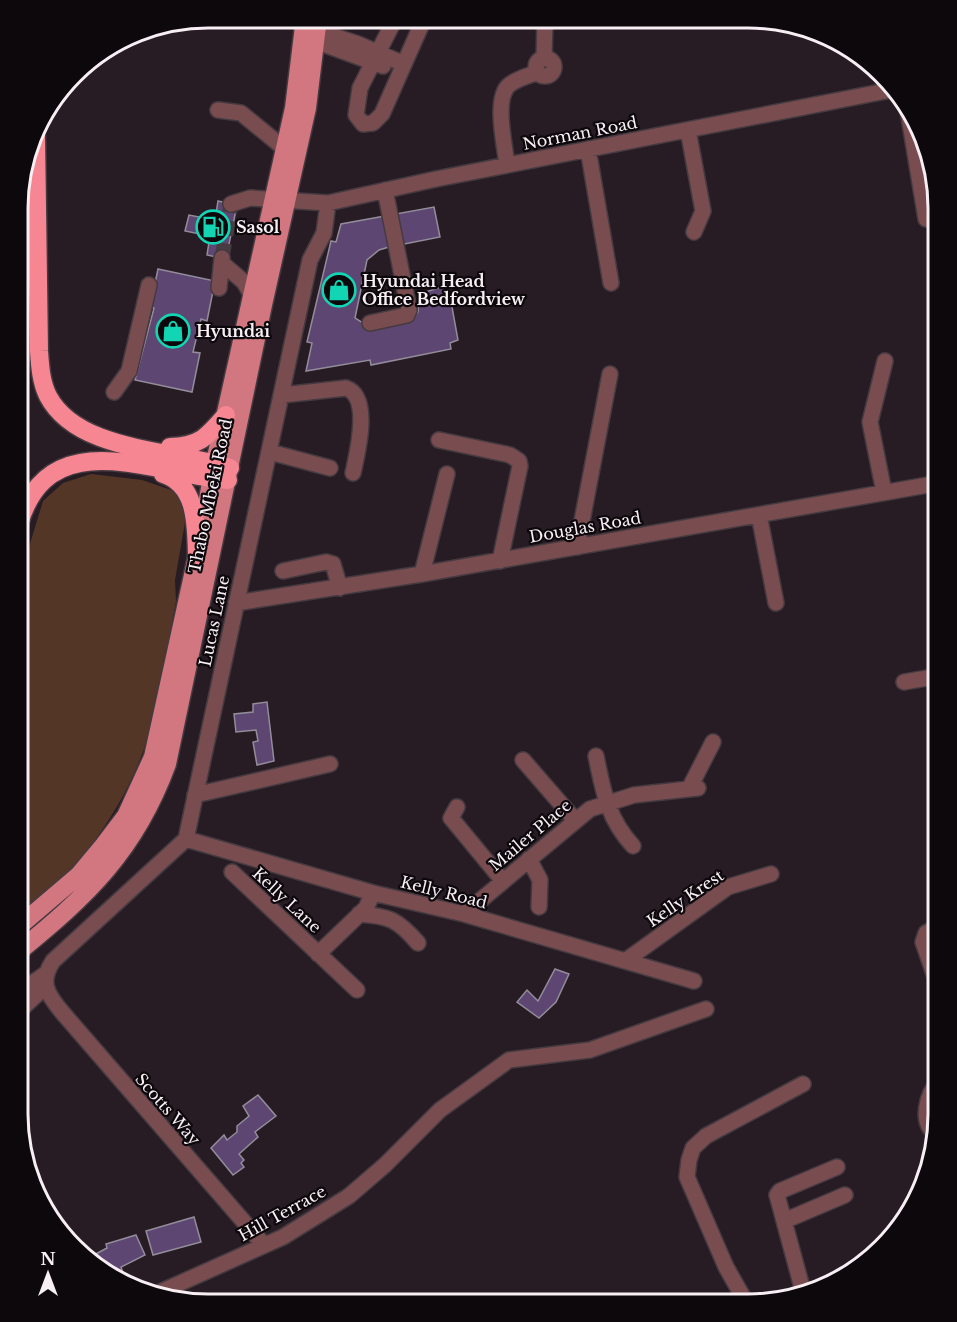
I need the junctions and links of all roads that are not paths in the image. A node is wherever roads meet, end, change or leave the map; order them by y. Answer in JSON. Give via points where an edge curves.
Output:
{"nodes":[{"id":1,"x":544,"y":28,"type":"edge"},
{"id":2,"x":311,"y":29,"type":"edge"},
{"id":3,"x":391,"y":29,"type":"edge"},
{"id":4,"x":419,"y":29,"type":"edge"},
{"id":5,"x":377,"y":58,"type":"junction"},
{"id":6,"x":402,"y":68,"type":"junction"},
{"id":7,"x":885,"y":91,"type":"edge"},
{"id":8,"x":218,"y":110,"type":"dead end"},
{"id":9,"x":688,"y":130,"type":"junction"},
{"id":10,"x":912,"y":133,"type":"edge"},
{"id":11,"x":285,"y":149,"type":"junction"},
{"id":12,"x":588,"y":149,"type":"junction"},
{"id":13,"x":36,"y":158,"type":"edge"},
{"id":14,"x":507,"y":165,"type":"junction"},
{"id":15,"x":385,"y":190,"type":"junction"},
{"id":16,"x":281,"y":201,"type":"junction"},
{"id":17,"x":328,"y":203,"type":"junction"},
{"id":18,"x":231,"y":204,"type":"dead end"},
{"id":19,"x":926,"y":219,"type":"dead end"},
{"id":20,"x":694,"y":232,"type":"dead end"},
{"id":21,"x":611,"y":283,"type":"dead end"},
{"id":22,"x":149,"y":285,"type":"dead end"},
{"id":23,"x":219,"y":288,"type":"dead end"},
{"id":24,"x":252,"y":296,"type":"junction"},
{"id":25,"x":370,"y":322,"type":"dead end"},
{"id":26,"x":885,"y":361,"type":"dead end"},
{"id":27,"x":610,"y":374,"type":"dead end"},
{"id":28,"x":114,"y":392,"type":"dead end"},
{"id":29,"x":282,"y":395,"type":"junction"},
{"id":30,"x":226,"y":415,"type":"junction"},
{"id":31,"x":439,"y":440,"type":"dead end"},
{"id":32,"x":144,"y":447,"type":"junction"},
{"id":33,"x":270,"y":452,"type":"junction"},
{"id":34,"x":136,"y":465,"type":"junction"},
{"id":35,"x":330,"y":468,"type":"dead end"},
{"id":36,"x":221,"y":472,"type":"junction"},
{"id":37,"x":353,"y":473,"type":"dead end"},
{"id":38,"x":447,"y":474,"type":"dead end"},
{"id":39,"x":928,"y":485,"type":"edge"},
{"id":40,"x":884,"y":492,"type":"junction"},
{"id":41,"x":29,"y":497,"type":"edge"},
{"id":42,"x":759,"y":515,"type":"junction"},
{"id":43,"x":577,"y":547,"type":"junction"},
{"id":44,"x":197,"y":557,"type":"junction"},
{"id":45,"x":500,"y":561,"type":"junction"},
{"id":46,"x":283,"y":571,"type":"dead end"},
{"id":47,"x":422,"y":574,"type":"junction"},
{"id":48,"x":340,"y":588,"type":"junction"},
{"id":49,"x":236,"y":603,"type":"junction"},
{"id":50,"x":776,"y":603,"type":"dead end"},
{"id":51,"x":928,"y":678,"type":"edge"},
{"id":52,"x":904,"y":682,"type":"dead end"},
{"id":53,"x":713,"y":742,"type":"dead end"},
{"id":54,"x":596,"y":756,"type":"dead end"},
{"id":55,"x":524,"y":760,"type":"dead end"},
{"id":56,"x":330,"y":764,"type":"dead end"},
{"id":57,"x":195,"y":795,"type":"junction"},
{"id":58,"x":605,"y":803,"type":"junction"},
{"id":59,"x":457,"y":807,"type":"dead end"},
{"id":60,"x":575,"y":820,"type":"junction"},
{"id":61,"x":186,"y":839,"type":"junction"},
{"id":62,"x":633,"y":846,"type":"dead end"},
{"id":63,"x":529,"y":859,"type":"junction"},
{"id":64,"x":232,"y":872,"type":"dead end"},
{"id":65,"x":771,"y":874,"type":"dead end"},
{"id":66,"x":503,"y":881,"type":"junction"},
{"id":67,"x":373,"y":893,"type":"junction"},
{"id":68,"x":539,"y":907,"type":"dead end"},
{"id":69,"x":359,"y":914,"type":"junction"},
{"id":70,"x":464,"y":914,"type":"junction"},
{"id":71,"x":29,"y":917,"type":"edge"},
{"id":72,"x":928,"y":932,"type":"edge"},
{"id":73,"x":29,"y":943,"type":"edge"},
{"id":74,"x":418,"y":943,"type":"dead end"},
{"id":75,"x":928,"y":953,"type":"edge"},
{"id":76,"x":318,"y":954,"type":"junction"},
{"id":77,"x":625,"y":961,"type":"junction"},
{"id":78,"x":694,"y":981,"type":"dead end"},
{"id":79,"x":46,"y":985,"type":"junction"},
{"id":80,"x":29,"y":990,"type":"edge"},
{"id":81,"x":357,"y":990,"type":"dead end"},
{"id":82,"x":29,"y":1001,"type":"edge"},
{"id":83,"x":706,"y":1009,"type":"dead end"},
{"id":84,"x":803,"y":1084,"type":"dead end"},
{"id":85,"x":928,"y":1097,"type":"edge"},
{"id":86,"x":928,"y":1121,"type":"edge"},
{"id":87,"x":837,"y":1167,"type":"dead end"},
{"id":88,"x":845,"y":1195,"type":"dead end"},
{"id":89,"x":784,"y":1221,"type":"junction"},
{"id":90,"x":264,"y":1245,"type":"junction"},
{"id":91,"x":801,"y":1285,"type":"edge"},
{"id":92,"x":168,"y":1288,"type":"edge"},
{"id":93,"x":741,"y":1294,"type":"edge"}],
"edges":[{"from":1,"to":14,"type":"street","via":[[541,65],[509,84],[502,93]]},
{"from":2,"to":5,"type":"street"},
{"from":2,"to":11,"type":"main road","name":"Thabo Mbeki Road"},
{"from":2,"to":16,"type":"main road","name":"Thabo Mbeki Road","via":[[310,90]]},
{"from":3,"to":5,"type":"street"},
{"from":4,"to":6,"type":"street"},
{"from":5,"to":6,"type":"street"},
{"from":5,"to":6,"type":"street","via":[[357,99],[357,118],[363,124],[379,119]]},
{"from":7,"to":9,"type":"street","name":"Norman Road"},
{"from":8,"to":11,"type":"street","via":[[241,113]]},
{"from":9,"to":12,"type":"street","name":"Norman Road"},
{"from":9,"to":20,"type":"street","via":[[702,211]]},
{"from":10,"to":19,"type":"street"},
{"from":11,"to":16,"type":"main road","name":"Thabo Mbeki Road"},
{"from":12,"to":14,"type":"street","name":"Norman Road"},
{"from":12,"to":21,"type":"street"},
{"from":13,"to":32,"type":"highway","via":[[39,351],[47,395],[64,418],[86,433]]},
{"from":14,"to":15,"type":"street","name":"Norman Road"},
{"from":15,"to":17,"type":"street","name":"Norman Road"},
{"from":15,"to":25,"type":"street","via":[[409,310],[407,315]]},
{"from":16,"to":17,"type":"street","name":"Norman Road"},
{"from":16,"to":18,"type":"street","name":"Norman Road","via":[[242,199]]},
{"from":16,"to":24,"type":"main road","name":"Thabo Mbeki Road"},
{"from":16,"to":36,"type":"main road","name":"Thabo Mbeki Road"},
{"from":17,"to":29,"type":"street","name":"Lucas Lane","via":[[324,232],[310,260]]},
{"from":22,"to":28,"type":"street","via":[[129,371]]},
{"from":23,"to":24,"type":"street","via":[[223,261]]},
{"from":24,"to":30,"type":"main road","name":"Thabo Mbeki Road"},
{"from":26,"to":40,"type":"street","via":[[870,422]]},
{"from":27,"to":43,"type":"street"},
{"from":29,"to":33,"type":"street","name":"Lucas Lane"},
{"from":29,"to":37,"type":"street","via":[[352,390],[362,428]]},
{"from":30,"to":32,"type":"highway","via":[[195,444]]},
{"from":30,"to":36,"type":"main road","name":"Thabo Mbeki Road"},
{"from":31,"to":45,"type":"street","via":[[510,455],[519,461]]},
{"from":32,"to":36,"type":"highway"},
{"from":33,"to":35,"type":"street"},
{"from":33,"to":49,"type":"street","name":"Lucas Lane"},
{"from":34,"to":36,"type":"highway"},
{"from":34,"to":41,"type":"highway","via":[[76,463],[56,471]]},
{"from":34,"to":44,"type":"highway","via":[[169,476],[183,487],[195,516]]},
{"from":36,"to":44,"type":"main road","name":"Thabo Mbeki Road"},
{"from":36,"to":73,"type":"main road","name":"Thabo Mbeki Road","via":[[181,704],[156,793],[117,860],[91,889]]},
{"from":38,"to":47,"type":"street"},
{"from":39,"to":40,"type":"street","name":"Douglas Road"},
{"from":40,"to":42,"type":"street","name":"Douglas Road"},
{"from":42,"to":43,"type":"street","name":"Douglas Road"},
{"from":42,"to":50,"type":"street"},
{"from":43,"to":45,"type":"street","name":"Douglas Road"},
{"from":44,"to":71,"type":"main road","name":"Thabo Mbeki Road","via":[[153,757],[140,791],[126,816],[85,867]]},
{"from":45,"to":47,"type":"street","name":"Douglas Road"},
{"from":46,"to":48,"type":"street","via":[[333,564]]},
{"from":47,"to":48,"type":"street","name":"Douglas Road"},
{"from":48,"to":49,"type":"street","name":"Douglas Road"},
{"from":49,"to":57,"type":"street","name":"Lucas Lane"},
{"from":51,"to":52,"type":"street"},
{"from":53,"to":58,"type":"street","name":"Mailer Place","via":[[694,789],[634,795]]},
{"from":54,"to":58,"type":"street"},
{"from":55,"to":60,"type":"street"},
{"from":56,"to":57,"type":"street"},
{"from":57,"to":61,"type":"street","name":"Lucas Lane"},
{"from":58,"to":60,"type":"street","name":"Mailer Place"},
{"from":58,"to":62,"type":"street"},
{"from":59,"to":66,"type":"street","via":[[452,819]]},
{"from":60,"to":63,"type":"street","name":"Mailer Place"},
{"from":61,"to":67,"type":"street","name":"Kelly Road"},
{"from":61,"to":79,"type":"street","via":[[53,961]]},
{"from":63,"to":66,"type":"street","name":"Mailer Place"},
{"from":63,"to":68,"type":"street","via":[[540,880]]},
{"from":64,"to":76,"type":"street","name":"Kelly Lane"},
{"from":65,"to":77,"type":"street","name":"Kelly Krest","via":[[728,887]]},
{"from":66,"to":70,"type":"street","name":"Mailer Place"},
{"from":67,"to":69,"type":"street","name":"Kelly Lane"},
{"from":67,"to":70,"type":"street","name":"Kelly Road"},
{"from":69,"to":74,"type":"street","via":[[398,922]]},
{"from":69,"to":76,"type":"street","name":"Kelly Lane"},
{"from":70,"to":77,"type":"street","name":"Kelly Road"},
{"from":72,"to":75,"type":"street","via":[[923,942]]},
{"from":76,"to":81,"type":"street","name":"Kelly Lane"},
{"from":77,"to":78,"type":"street","name":"Kelly Road"},
{"from":79,"to":80,"type":"street"},
{"from":79,"to":82,"type":"street"},
{"from":79,"to":90,"type":"street","name":"Scotts Way","via":[[173,1144]]},
{"from":83,"to":90,"type":"street","name":"Hill Terrace","via":[[590,1050],[509,1060],[440,1110],[349,1196]]},
{"from":84,"to":93,"type":"street","via":[[706,1136],[693,1148],[689,1160],[687,1177]]},
{"from":85,"to":86,"type":"street"},
{"from":87,"to":89,"type":"street","via":[[780,1191],[777,1197]]},
{"from":88,"to":89,"type":"street"},
{"from":89,"to":91,"type":"street"},
{"from":90,"to":92,"type":"street","name":"Hill Terrace"}]}
